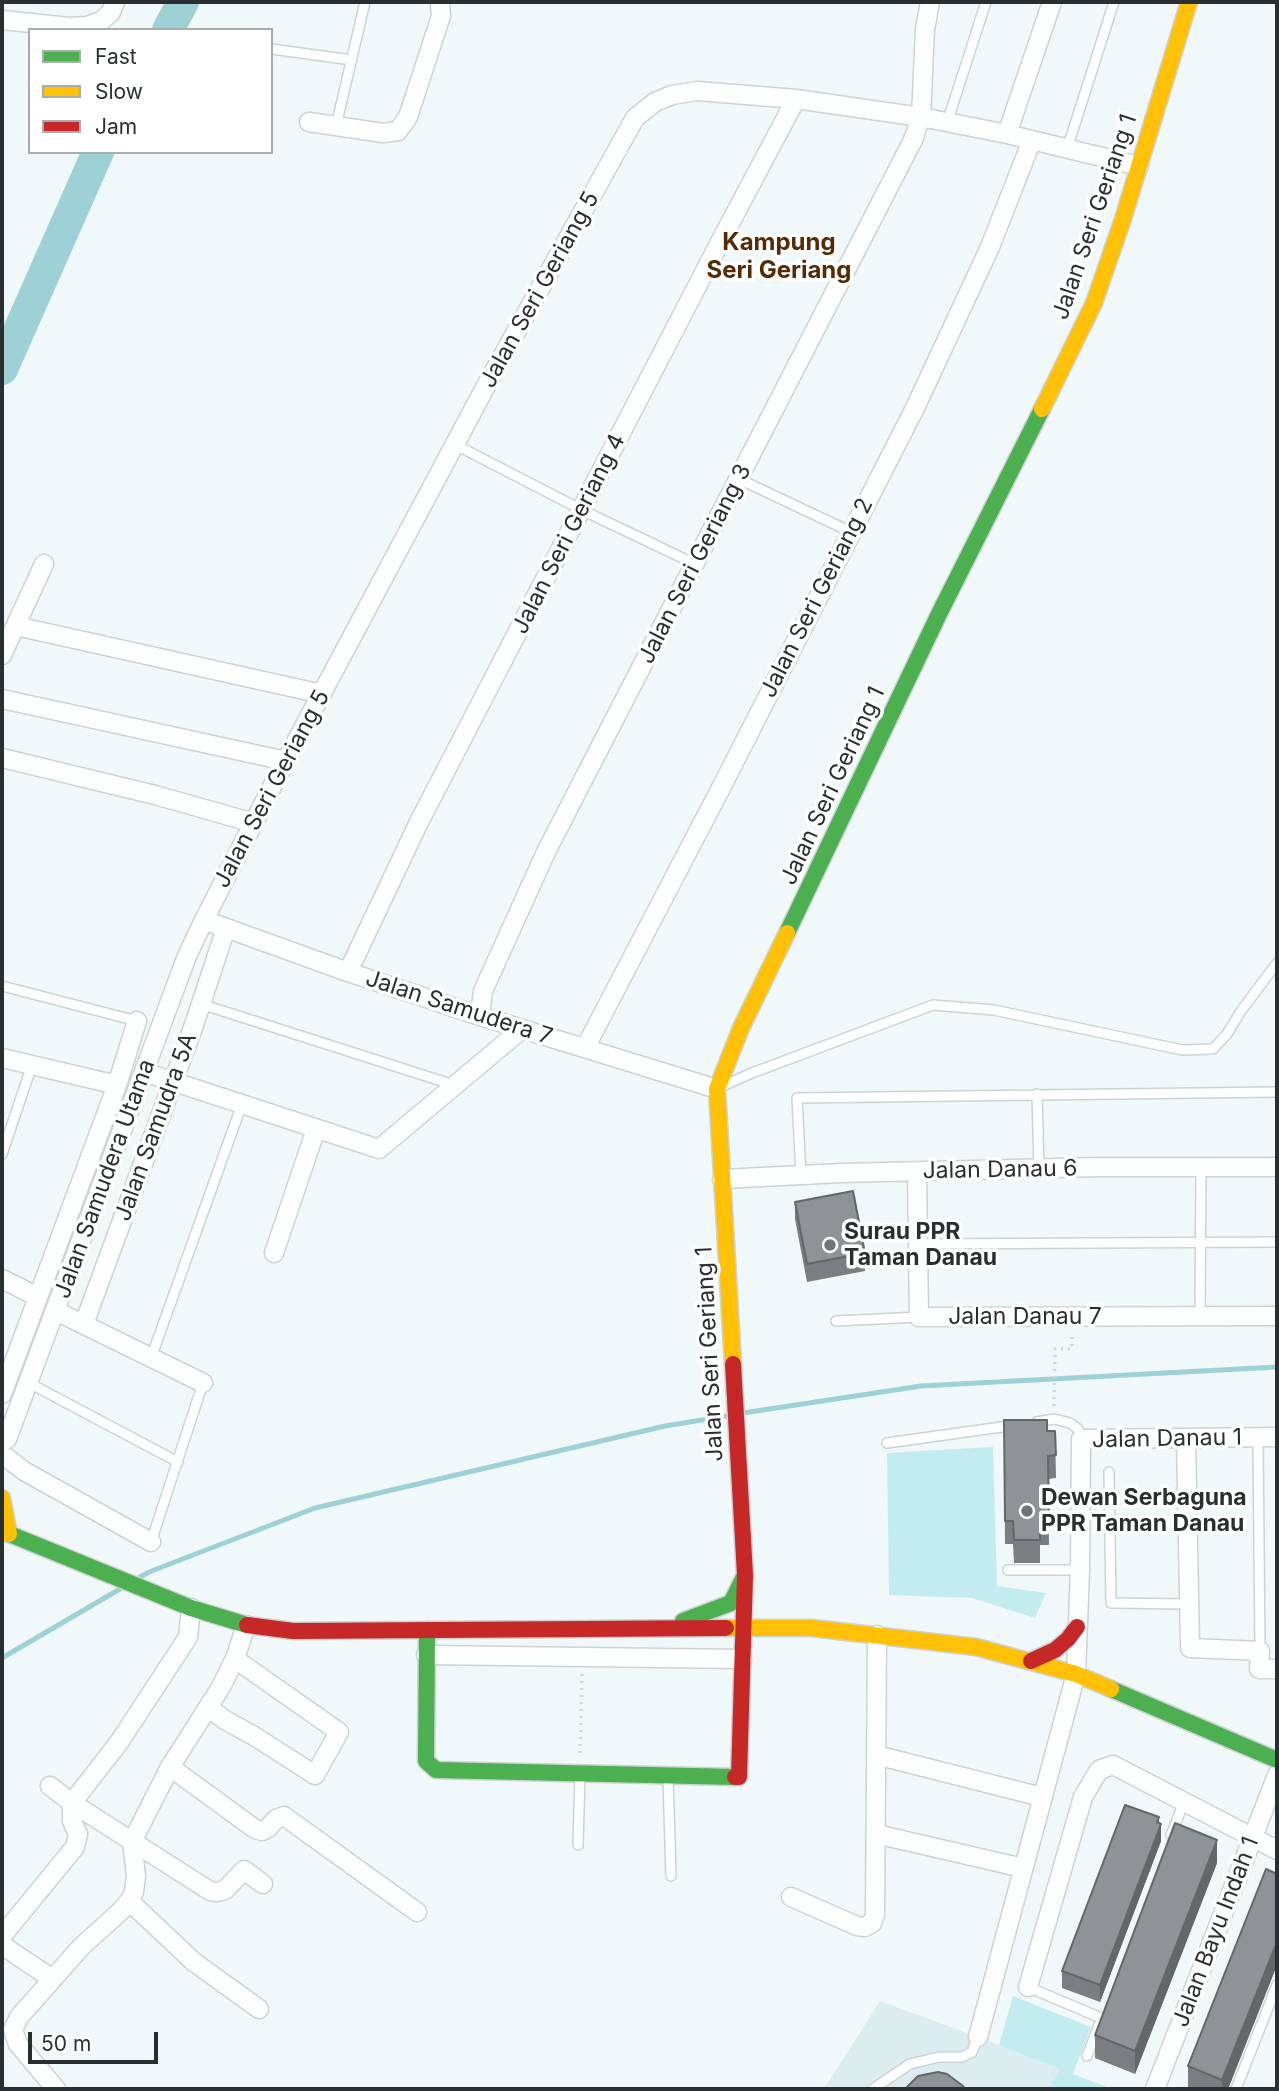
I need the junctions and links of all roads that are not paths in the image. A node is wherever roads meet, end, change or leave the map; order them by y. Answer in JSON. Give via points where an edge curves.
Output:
{"nodes":[{"id":1,"x":115,"y":2,"type":"edge"},
{"id":2,"x":365,"y":2,"type":"edge"},
{"id":3,"x":440,"y":2,"type":"edge"},
{"id":4,"x":930,"y":2,"type":"edge"},
{"id":5,"x":986,"y":2,"type":"edge"},
{"id":6,"x":1052,"y":2,"type":"edge"},
{"id":7,"x":1114,"y":2,"type":"edge"},
{"id":8,"x":1189,"y":2,"type":"edge"},
{"id":9,"x":2,"y":20,"type":"edge"},
{"id":10,"x":273,"y":48,"type":"edge"},
{"id":11,"x":352,"y":60,"type":"junction"},
{"id":12,"x":796,"y":99,"type":"junction"},
{"id":13,"x":921,"y":117,"type":"junction"},
{"id":14,"x":309,"y":122,"type":"dead end"},
{"id":15,"x":947,"y":123,"type":"junction"},
{"id":16,"x":336,"y":126,"type":"junction"},
{"id":17,"x":1007,"y":134,"type":"junction"},
{"id":18,"x":1032,"y":140,"type":"junction"},
{"id":19,"x":1067,"y":149,"type":"junction"},
{"id":20,"x":1139,"y":166,"type":"junction"},
{"id":21,"x":454,"y":444,"type":"junction"},
{"id":22,"x":739,"y":479,"type":"junction"},
{"id":23,"x":582,"y":510,"type":"junction"},
{"id":24,"x":851,"y":532,"type":"junction"},
{"id":25,"x":44,"y":564,"type":"dead end"},
{"id":26,"x":695,"y":564,"type":"junction"},
{"id":27,"x":16,"y":626,"type":"junction"},
{"id":28,"x":2,"y":655,"type":"edge"},
{"id":29,"x":322,"y":694,"type":"junction"},
{"id":30,"x":2,"y":699,"type":"edge"},
{"id":31,"x":2,"y":758,"type":"edge"},
{"id":32,"x":286,"y":761,"type":"junction"},
{"id":33,"x":254,"y":823,"type":"junction"},
{"id":34,"x":204,"y":920,"type":"junction"},
{"id":35,"x":226,"y":928,"type":"junction"},
{"id":36,"x":1277,"y":963,"type":"edge"},
{"id":37,"x":348,"y":972,"type":"junction"},
{"id":38,"x":2,"y":986,"type":"edge"},
{"id":39,"x":201,"y":1004,"type":"junction"},
{"id":40,"x":480,"y":1016,"type":"junction"},
{"id":41,"x":137,"y":1021,"type":"joint"},
{"id":42,"x":522,"y":1029,"type":"junction"},
{"id":43,"x":584,"y":1048,"type":"junction"},
{"id":44,"x":2,"y":1058,"type":"edge"},
{"id":45,"x":32,"y":1065,"type":"junction"},
{"id":46,"x":144,"y":1072,"type":"junction"},
{"id":47,"x":173,"y":1082,"type":"junction"},
{"id":48,"x":117,"y":1085,"type":"junction"},
{"id":49,"x":454,"y":1085,"type":"junction"},
{"id":50,"x":717,"y":1089,"type":"junction"},
{"id":51,"x":1277,"y":1092,"type":"edge"},
{"id":52,"x":1037,"y":1094,"type":"junction"},
{"id":53,"x":242,"y":1104,"type":"junction"},
{"id":54,"x":316,"y":1129,"type":"junction"},
{"id":55,"x":2,"y":1154,"type":"edge"},
{"id":56,"x":1201,"y":1167,"type":"junction"},
{"id":57,"x":1277,"y":1167,"type":"edge"},
{"id":58,"x":1039,"y":1169,"type":"junction"},
{"id":59,"x":917,"y":1172,"type":"junction"},
{"id":60,"x":801,"y":1175,"type":"junction"},
{"id":61,"x":722,"y":1180,"type":"junction"},
{"id":62,"x":1277,"y":1242,"type":"edge"},
{"id":63,"x":1200,"y":1243,"type":"junction"},
{"id":64,"x":918,"y":1244,"type":"junction"},
{"id":65,"x":274,"y":1252,"type":"dead end"},
{"id":66,"x":2,"y":1279,"type":"edge"},
{"id":67,"x":38,"y":1297,"type":"junction"},
{"id":68,"x":56,"y":1311,"type":"junction"},
{"id":69,"x":1200,"y":1316,"type":"junction"},
{"id":70,"x":1277,"y":1316,"type":"edge"},
{"id":71,"x":919,"y":1317,"type":"junction"},
{"id":72,"x":835,"y":1321,"type":"dead end"},
{"id":73,"x":84,"y":1324,"type":"junction"},
{"id":74,"x":152,"y":1358,"type":"junction"},
{"id":75,"x":6,"y":1370,"type":"edge"},
{"id":76,"x":29,"y":1383,"type":"junction"},
{"id":77,"x":203,"y":1383,"type":"joint"},
{"id":78,"x":2,"y":1394,"type":"edge"},
{"id":79,"x":1277,"y":1437,"type":"edge"},
{"id":80,"x":1186,"y":1438,"type":"junction"},
{"id":81,"x":1258,"y":1438,"type":"junction"},
{"id":82,"x":1081,"y":1439,"type":"junction"},
{"id":83,"x":887,"y":1443,"type":"dead end"},
{"id":84,"x":4,"y":1448,"type":"edge"},
{"id":85,"x":178,"y":1462,"type":"junction"},
{"id":86,"x":1109,"y":1472,"type":"dead end"},
{"id":87,"x":2,"y":1498,"type":"edge"},
{"id":88,"x":6,"y":1532,"type":"edge"},
{"id":89,"x":151,"y":1542,"type":"joint"},
{"id":90,"x":1008,"y":1570,"type":"dead end"},
{"id":91,"x":1080,"y":1570,"type":"junction"},
{"id":92,"x":745,"y":1575,"type":"junction"},
{"id":93,"x":1188,"y":1604,"type":"junction"},
{"id":94,"x":191,"y":1608,"type":"junction"},
{"id":95,"x":246,"y":1625,"type":"junction"},
{"id":96,"x":1077,"y":1627,"type":"junction"},
{"id":97,"x":664,"y":1628,"type":"junction"},
{"id":98,"x":813,"y":1628,"type":"junction"},
{"id":99,"x":743,"y":1629,"type":"junction"},
{"id":100,"x":427,"y":1630,"type":"junction"},
{"id":101,"x":590,"y":1630,"type":"junction"},
{"id":102,"x":877,"y":1635,"type":"junction"},
{"id":103,"x":1260,"y":1651,"type":"junction"},
{"id":104,"x":426,"y":1655,"type":"junction"},
{"id":105,"x":587,"y":1657,"type":"junction"},
{"id":106,"x":235,"y":1659,"type":"junction"},
{"id":107,"x":742,"y":1659,"type":"junction"},
{"id":108,"x":1031,"y":1661,"type":"junction"},
{"id":109,"x":1277,"y":1669,"type":"edge"},
{"id":110,"x":1076,"y":1674,"type":"junction"},
{"id":111,"x":209,"y":1708,"type":"junction"},
{"id":112,"x":876,"y":1755,"type":"junction"},
{"id":113,"x":1277,"y":1760,"type":"edge"},
{"id":114,"x":170,"y":1767,"type":"junction"},
{"id":115,"x":580,"y":1774,"type":"junction"},
{"id":116,"x":1277,"y":1774,"type":"edge"},
{"id":117,"x":668,"y":1775,"type":"junction"},
{"id":118,"x":50,"y":1786,"type":"dead end"},
{"id":119,"x":1042,"y":1797,"type":"junction"},
{"id":120,"x":1184,"y":1802,"type":"junction"},
{"id":121,"x":72,"y":1803,"type":"junction"},
{"id":122,"x":876,"y":1834,"type":"junction"},
{"id":123,"x":1253,"y":1837,"type":"junction"},
{"id":124,"x":1170,"y":1840,"type":"edge"},
{"id":125,"x":132,"y":1842,"type":"junction"},
{"id":126,"x":578,"y":1845,"type":"dead end"},
{"id":127,"x":1277,"y":1850,"type":"edge"},
{"id":128,"x":1023,"y":1868,"type":"junction"},
{"id":129,"x":671,"y":1875,"type":"dead end"},
{"id":130,"x":263,"y":1884,"type":"dead end"},
{"id":131,"x":790,"y":1897,"type":"dead end"},
{"id":132,"x":129,"y":1901,"type":"junction"},
{"id":133,"x":417,"y":1912,"type":"dead end"},
{"id":134,"x":2,"y":1937,"type":"edge"},
{"id":135,"x":2,"y":1945,"type":"edge"},
{"id":136,"x":52,"y":1979,"type":"junction"},
{"id":137,"x":1277,"y":1985,"type":"edge"},
{"id":138,"x":1028,"y":1987,"type":"joint"},
{"id":139,"x":1106,"y":2005,"type":"edge"},
{"id":140,"x":259,"y":2009,"type":"dead end"},
{"id":141,"x":1101,"y":2018,"type":"junction"},
{"id":142,"x":978,"y":2037,"type":"joint"},
{"id":143,"x":1087,"y":2056,"type":"dead end"},
{"id":144,"x":56,"y":2089,"type":"edge"},
{"id":145,"x":873,"y":2089,"type":"edge"},
{"id":146,"x":1154,"y":2089,"type":"edge"},
{"id":147,"x":1236,"y":2089,"type":"edge"}],
"edges":[{"from":1,"to":9,"type":"street","via":[[101,21],[87,26]]},
{"from":2,"to":11,"type":"lane"},
{"from":3,"to":16,"type":"street","via":[[441,16],[408,117],[398,131]]},
{"from":4,"to":13,"type":"street","name":"Jalan Seri Geriang 3"},
{"from":5,"to":15,"type":"lane"},
{"from":6,"to":17,"type":"street"},
{"from":7,"to":19,"type":"lane"},
{"from":8,"to":20,"type":"street","name":"Jalan Seri Geriang 1"},
{"from":10,"to":11,"type":"lane"},
{"from":11,"to":16,"type":"lane"},
{"from":12,"to":13,"type":"street","name":"Jalan Seri Geriang 5"},
{"from":12,"to":21,"type":"street","name":"Jalan Seri Geriang 5","via":[[697,91],[655,102],[635,118]]},
{"from":12,"to":23,"type":"street","name":"Jalan Seri Geriang 4"},
{"from":13,"to":15,"type":"street","name":"Jalan Seri Geriang 5"},
{"from":13,"to":22,"type":"street","name":"Jalan Seri Geriang 3","via":[[913,141]]},
{"from":14,"to":16,"type":"street"},
{"from":15,"to":17,"type":"street","name":"Jalan Seri Geriang 5"},
{"from":17,"to":18,"type":"street","name":"Jalan Seri Geriang 5"},
{"from":18,"to":19,"type":"street","name":"Jalan Seri Geriang 5"},
{"from":18,"to":24,"type":"street","name":"Jalan Seri Geriang 2","via":[[990,247]]},
{"from":19,"to":20,"type":"street","name":"Jalan Seri Geriang 5"},
{"from":20,"to":50,"type":"street","name":"Jalan Seri Geriang 1","via":[[1094,303],[938,615],[741,1028]]},
{"from":21,"to":23,"type":"lane"},
{"from":21,"to":29,"type":"street","name":"Jalan Seri Geriang 5"},
{"from":22,"to":24,"type":"lane"},
{"from":22,"to":26,"type":"street","name":"Jalan Seri Geriang 3"},
{"from":23,"to":26,"type":"lane"},
{"from":23,"to":37,"type":"street","name":"Jalan Seri Geriang 4","via":[[419,822]]},
{"from":24,"to":43,"type":"street","name":"Jalan Seri Geriang 2"},
{"from":25,"to":27,"type":"street"},
{"from":26,"to":40,"type":"street","name":"Jalan Seri Geriang 3","via":[[546,852],[484,991]]},
{"from":27,"to":28,"type":"street"},
{"from":27,"to":29,"type":"street"},
{"from":29,"to":32,"type":"street","name":"Jalan Seri Geriang 5"},
{"from":30,"to":32,"type":"street"},
{"from":31,"to":33,"type":"street"},
{"from":32,"to":33,"type":"street","name":"Jalan Seri Geriang 5"},
{"from":33,"to":34,"type":"street","name":"Jalan Seri Geriang 5"},
{"from":34,"to":35,"type":"street","name":"Jalan Samudera 7"},
{"from":34,"to":46,"type":"street","name":"Jalan Samudera Utama"},
{"from":35,"to":37,"type":"street","name":"Jalan Samudera 7"},
{"from":35,"to":39,"type":"street","name":"Jalan Samudra 5A"},
{"from":36,"to":50,"type":"lane","via":[[1213,1049],[1182,1050],[994,1010],[933,1005]]},
{"from":37,"to":40,"type":"street","name":"Jalan Samudera 7"},
{"from":38,"to":41,"type":"lane"},
{"from":39,"to":47,"type":"street","name":"Jalan Samudra 5A"},
{"from":39,"to":49,"type":"lane"},
{"from":40,"to":42,"type":"street","name":"Jalan Samudera 7"},
{"from":41,"to":48,"type":"street","name":"Jalan Samudera Utama"},
{"from":42,"to":43,"type":"street","name":"Jalan Samudera 7"},
{"from":42,"to":49,"type":"street"},
{"from":43,"to":50,"type":"street","name":"Jalan Samudera 7"},
{"from":44,"to":45,"type":"street"},
{"from":45,"to":48,"type":"street"},
{"from":45,"to":55,"type":"lane"},
{"from":46,"to":47,"type":"street"},
{"from":46,"to":68,"type":"street","name":"Jalan Samudera Utama"},
{"from":47,"to":53,"type":"street"},
{"from":47,"to":73,"type":"street","name":"Jalan Samudra 5A"},
{"from":48,"to":67,"type":"street","name":"Jalan Samudera Utama"},
{"from":49,"to":54,"type":"street","via":[[379,1149]]},
{"from":50,"to":61,"type":"street","name":"Jalan Seri Geriang 1"},
{"from":51,"to":52,"type":"lane"},
{"from":52,"to":58,"type":"lane"},
{"from":52,"to":60,"type":"lane","via":[[797,1098]]},
{"from":53,"to":54,"type":"street"},
{"from":53,"to":74,"type":"lane"},
{"from":54,"to":65,"type":"street"},
{"from":56,"to":57,"type":"street","name":"Jalan Danau 6"},
{"from":56,"to":58,"type":"street","name":"Jalan Danau 6"},
{"from":56,"to":63,"type":"lane"},
{"from":58,"to":59,"type":"street","name":"Jalan Danau 6"},
{"from":59,"to":60,"type":"street","name":"Jalan Danau 6"},
{"from":59,"to":64,"type":"street","name":"Jalan Danau 7"},
{"from":60,"to":61,"type":"street","name":"Jalan Danau 6"},
{"from":61,"to":92,"type":"street","name":"Jalan Seri Geriang 1"},
{"from":62,"to":63,"type":"lane"},
{"from":63,"to":64,"type":"lane"},
{"from":63,"to":69,"type":"lane"},
{"from":64,"to":71,"type":"street","name":"Jalan Danau 7"},
{"from":66,"to":67,"type":"street"},
{"from":67,"to":75,"type":"street","name":"Jalan Samudera Utama"},
{"from":68,"to":73,"type":"street"},
{"from":68,"to":76,"type":"street","name":"Jalan Samudera Utama"},
{"from":69,"to":70,"type":"street","name":"Jalan Danau 7"},
{"from":69,"to":71,"type":"street","name":"Jalan Danau 7"},
{"from":71,"to":72,"type":"lane"},
{"from":73,"to":74,"type":"street"},
{"from":74,"to":77,"type":"street"},
{"from":75,"to":78,"type":"street","name":"Jalan Samudera Utama"},
{"from":76,"to":84,"type":"street","name":"Jalan Samudera Utama"},
{"from":76,"to":85,"type":"lane"},
{"from":77,"to":85,"type":"lane"},
{"from":79,"to":81,"type":"street","name":"Jalan Danau 1"},
{"from":80,"to":81,"type":"street","name":"Jalan Danau 1"},
{"from":80,"to":82,"type":"street","name":"Jalan Danau 1"},
{"from":80,"to":93,"type":"street"},
{"from":81,"to":103,"type":"lane"},
{"from":82,"to":83,"type":"lane","via":[[1070,1423],[1054,1419]]},
{"from":82,"to":91,"type":"street","name":"Jalan Danau 1"},
{"from":84,"to":89,"type":"street","via":[[24,1471]]},
{"from":85,"to":89,"type":"lane"},
{"from":86,"to":93,"type":"lane","via":[[1111,1603]]},
{"from":87,"to":88,"type":"street"},
{"from":88,"to":94,"type":"street"},
{"from":90,"to":91,"type":"lane"},
{"from":91,"to":96,"type":"street","name":"Jalan Danau 1"},
{"from":92,"to":97,"type":"street","via":[[731,1603]]},
{"from":92,"to":98,"type":"street","via":[[755,1599],[777,1620]]},
{"from":92,"to":99,"type":"street","name":"Jalan Seri Geriang 1"},
{"from":93,"to":103,"type":"street","via":[[1190,1648]]},
{"from":94,"to":95,"type":"street"},
{"from":94,"to":121,"type":"street","via":[[188,1637],[120,1741]]},
{"from":95,"to":100,"type":"street","via":[[293,1631]]},
{"from":95,"to":106,"type":"street"},
{"from":96,"to":108,"type":"street","via":[[1055,1650]]},
{"from":96,"to":110,"type":"street","name":"Jalan Danau 1"},
{"from":97,"to":99,"type":"street"},
{"from":97,"to":101,"type":"street"},
{"from":98,"to":99,"type":"street"},
{"from":98,"to":102,"type":"street"},
{"from":99,"to":107,"type":"street","name":"Jalan Seri Geriang 1"},
{"from":100,"to":101,"type":"street"},
{"from":100,"to":104,"type":"street"},
{"from":101,"to":105,"type":"street"},
{"from":102,"to":108,"type":"street","via":[[976,1647]]},
{"from":102,"to":112,"type":"street"},
{"from":103,"to":109,"type":"street","via":[[1259,1669]]},
{"from":104,"to":105,"type":"street"},
{"from":104,"to":115,"type":"street","via":[[426,1761],[436,1770]]},
{"from":105,"to":107,"type":"street"},
{"from":106,"to":111,"type":"street"},
{"from":106,"to":111,"type":"street","via":[[339,1732],[315,1775]]},
{"from":107,"to":117,"type":"street","name":"Jalan Seri Geriang 1","via":[[739,1776]]},
{"from":108,"to":110,"type":"street"},
{"from":110,"to":113,"type":"street"},
{"from":110,"to":119,"type":"street","name":"Jalan Danau 1"},
{"from":111,"to":114,"type":"street"},
{"from":112,"to":119,"type":"street"},
{"from":112,"to":122,"type":"street"},
{"from":114,"to":125,"type":"street"},
{"from":114,"to":133,"type":"street","via":[[255,1829],[262,1831],[284,1816]]},
{"from":115,"to":117,"type":"street"},
{"from":115,"to":126,"type":"lane"},
{"from":116,"to":123,"type":"street","name":"Jalan Bayu Indah 1"},
{"from":117,"to":129,"type":"lane"},
{"from":118,"to":121,"type":"street"},
{"from":119,"to":128,"type":"street","name":"Jalan Danau 1"},
{"from":120,"to":123,"type":"street"},
{"from":120,"to":124,"type":"lane"},
{"from":120,"to":138,"type":"street","via":[[1114,1765],[1099,1770],[1083,1797]]},
{"from":121,"to":125,"type":"street"},
{"from":121,"to":134,"type":"street","via":[[78,1834],[75,1847]]},
{"from":122,"to":128,"type":"street"},
{"from":122,"to":131,"type":"street","via":[[872,1923],[857,1926]]},
{"from":123,"to":127,"type":"street"},
{"from":123,"to":146,"type":"street","name":"Jalan Bayu Indah 1"},
{"from":125,"to":130,"type":"street","via":[[209,1891],[225,1890],[244,1870]]},
{"from":125,"to":132,"type":"street","via":[[136,1877]]},
{"from":128,"to":142,"type":"street","name":"Jalan Danau 1"},
{"from":132,"to":136,"type":"street"},
{"from":132,"to":140,"type":"street","via":[[194,1962]]},
{"from":135,"to":136,"type":"street"},
{"from":136,"to":144,"type":"street","via":[[13,2030],[18,2044]]},
{"from":137,"to":147,"type":"lane"},
{"from":138,"to":141,"type":"lane"},
{"from":139,"to":141,"type":"lane"},
{"from":141,"to":143,"type":"lane"},
{"from":142,"to":145,"type":"lane","via":[[972,2052],[962,2057],[910,2064]]}]}
